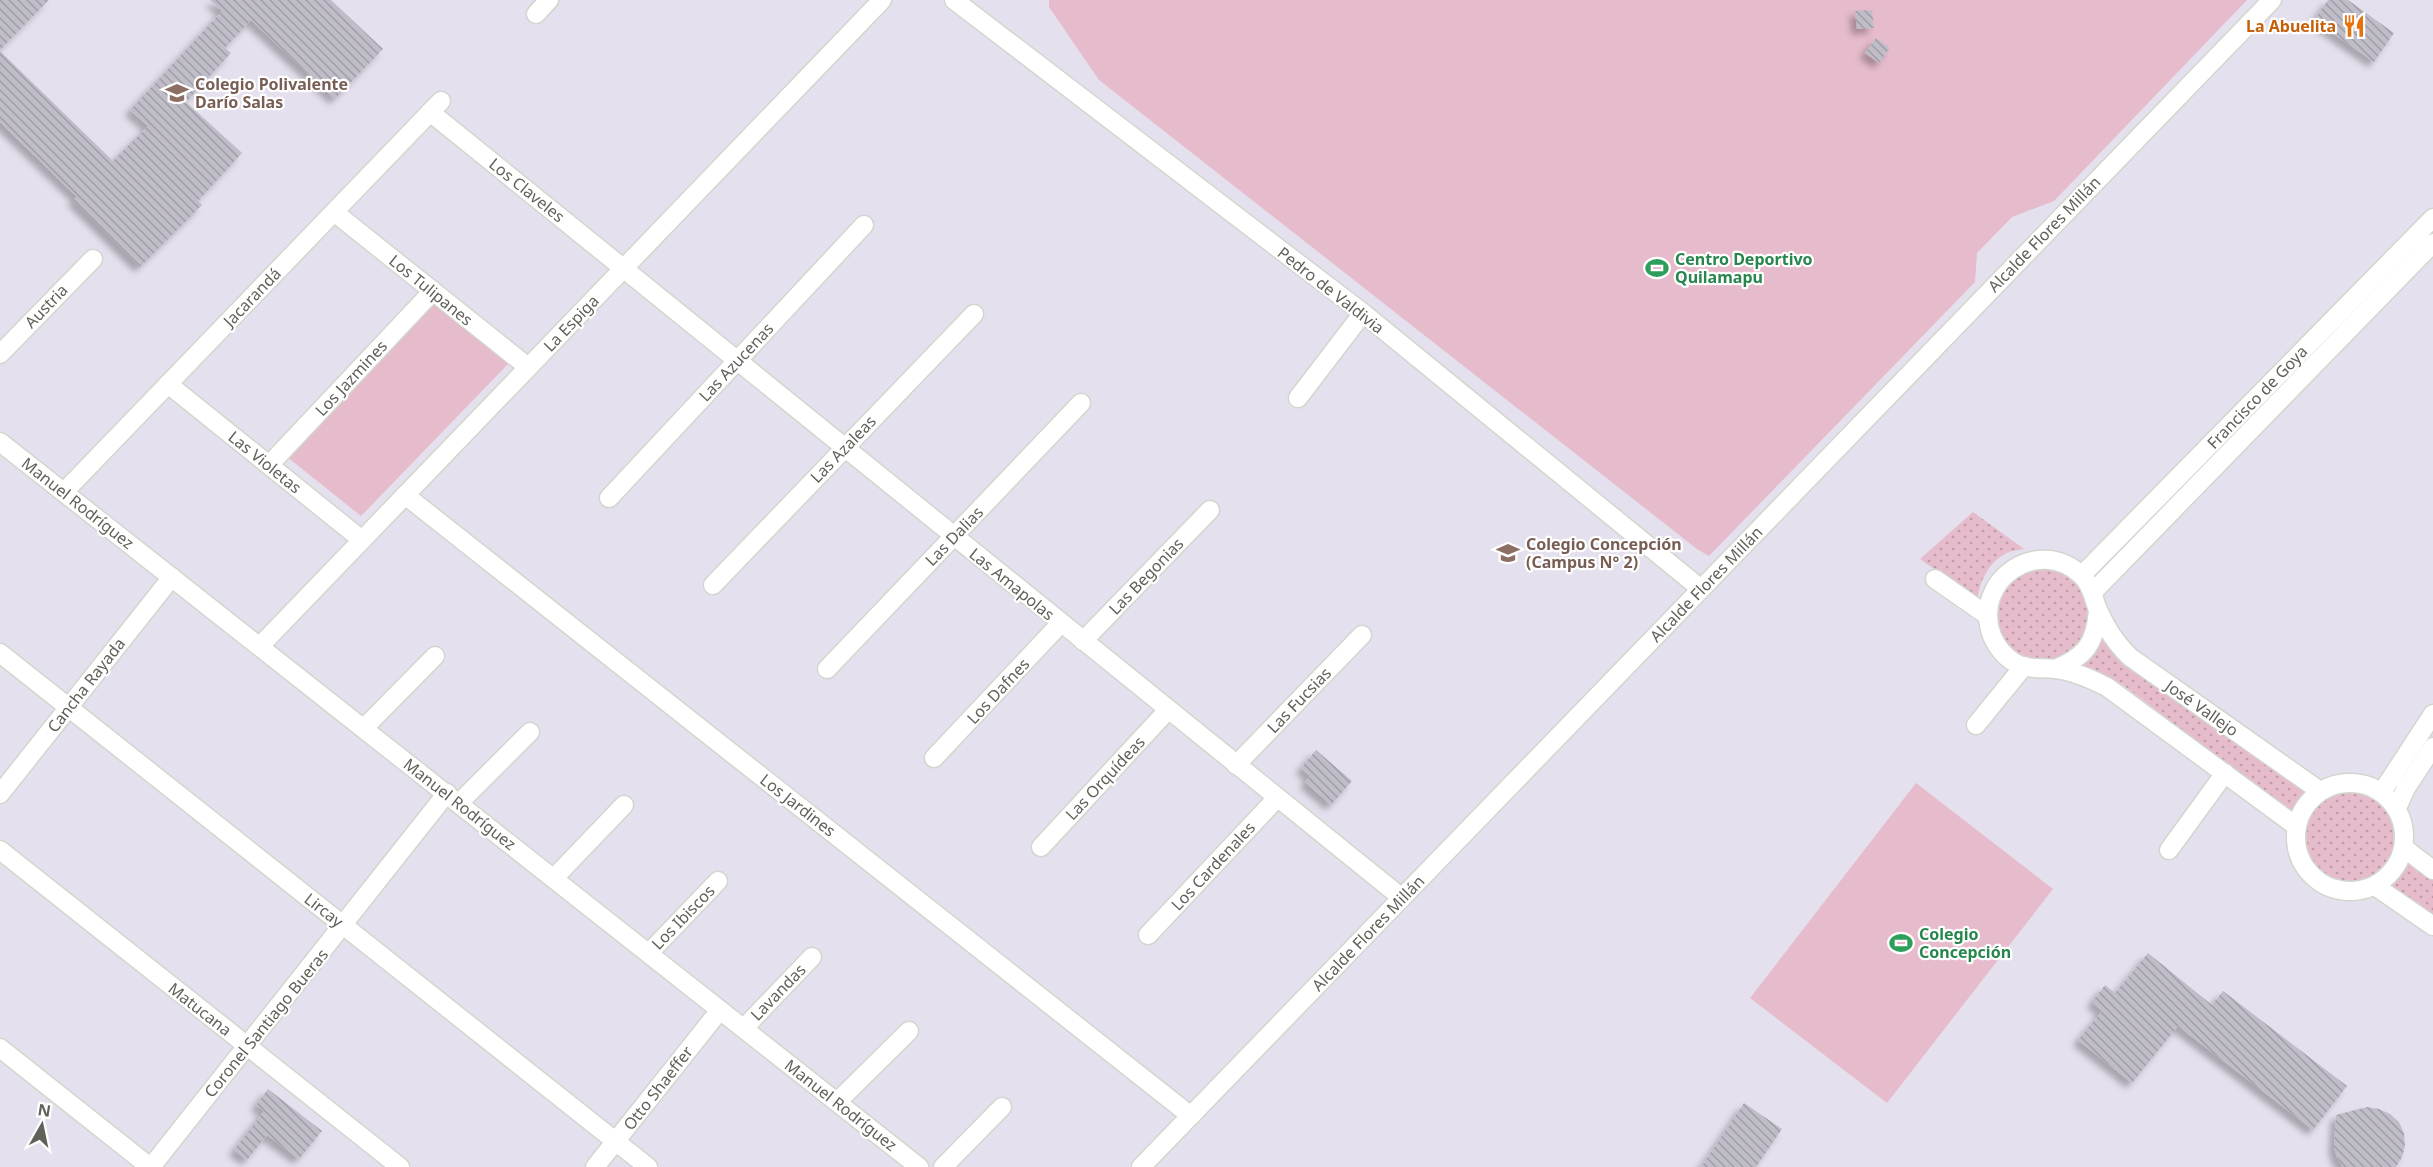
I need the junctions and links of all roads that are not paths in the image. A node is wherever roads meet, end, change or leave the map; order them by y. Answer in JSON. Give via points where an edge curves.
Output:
{"nodes":[{"id":1,"x":549,"y":0,"type":"edge"},
{"id":2,"x":882,"y":0,"type":"edge"},
{"id":3,"x":954,"y":0,"type":"edge"},
{"id":4,"x":2272,"y":0,"type":"edge"},
{"id":5,"x":536,"y":14,"type":"dead end"},
{"id":6,"x":436,"y":106,"type":"joint"},
{"id":7,"x":334,"y":212,"type":"junction"},
{"id":8,"x":2433,"y":218,"type":"edge"},
{"id":9,"x":864,"y":225,"type":"dead end"},
{"id":10,"x":2433,"y":243,"type":"edge"},
{"id":11,"x":93,"y":259,"type":"dead end"},
{"id":12,"x":623,"y":269,"type":"junction"},
{"id":13,"x":433,"y":291,"type":"junction"},
{"id":14,"x":1363,"y":313,"type":"junction"},
{"id":15,"x":974,"y":314,"type":"dead end"},
{"id":16,"x":0,"y":354,"type":"edge"},
{"id":17,"x":737,"y":361,"type":"junction"},
{"id":18,"x":528,"y":367,"type":"junction"},
{"id":19,"x":168,"y":384,"type":"junction"},
{"id":20,"x":1298,"y":398,"type":"dead end"},
{"id":21,"x":1081,"y":403,"type":"dead end"},
{"id":22,"x":0,"y":442,"type":"edge"},
{"id":23,"x":845,"y":448,"type":"junction"},
{"id":24,"x":269,"y":465,"type":"junction"},
{"id":25,"x":64,"y":492,"type":"junction"},
{"id":26,"x":405,"y":495,"type":"junction"},
{"id":27,"x":609,"y":498,"type":"dead end"},
{"id":28,"x":1210,"y":510,"type":"dead end"},
{"id":29,"x":954,"y":537,"type":"junction"},
{"id":30,"x":362,"y":540,"type":"junction"},
{"id":31,"x":2082,"y":576,"type":"junction"},
{"id":32,"x":172,"y":577,"type":"junction"},
{"id":33,"x":1935,"y":579,"type":"dead end"},
{"id":34,"x":713,"y":585,"type":"dead end"},
{"id":35,"x":1701,"y":590,"type":"junction"},
{"id":36,"x":2093,"y":592,"type":"junction"},
{"id":37,"x":2098,"y":611,"type":"junction"},
{"id":38,"x":1988,"y":616,"type":"junction"},
{"id":39,"x":1061,"y":623,"type":"junction"},
{"id":40,"x":1362,"y":635,"type":"dead end"},
{"id":41,"x":1083,"y":641,"type":"junction"},
{"id":42,"x":260,"y":646,"type":"junction"},
{"id":43,"x":0,"y":653,"type":"edge"},
{"id":44,"x":435,"y":656,"type":"dead end"},
{"id":45,"x":2024,"y":666,"type":"junction"},
{"id":46,"x":827,"y":669,"type":"dead end"},
{"id":47,"x":2055,"y":669,"type":"junction"},
{"id":48,"x":69,"y":707,"type":"junction"},
{"id":49,"x":1168,"y":710,"type":"junction"},
{"id":50,"x":2433,"y":714,"type":"edge"},
{"id":51,"x":1976,"y":725,"type":"dead end"},
{"id":52,"x":364,"y":728,"type":"junction"},
{"id":53,"x":530,"y":732,"type":"dead end"},
{"id":54,"x":2433,"y":747,"type":"edge"},
{"id":55,"x":934,"y":758,"type":"dead end"},
{"id":56,"x":1236,"y":765,"type":"junction"},
{"id":57,"x":2225,"y":773,"type":"junction"},
{"id":58,"x":2320,"y":791,"type":"junction"},
{"id":59,"x":2382,"y":792,"type":"junction"},
{"id":60,"x":0,"y":794,"type":"edge"},
{"id":61,"x":453,"y":798,"type":"junction"},
{"id":62,"x":1277,"y":798,"type":"junction"},
{"id":63,"x":624,"y":805,"type":"dead end"},
{"id":64,"x":2397,"y":808,"type":"junction"},
{"id":65,"x":2296,"y":826,"type":"junction"},
{"id":66,"x":1041,"y":847,"type":"dead end"},
{"id":67,"x":2404,"y":848,"type":"junction"},
{"id":68,"x":0,"y":850,"type":"edge"},
{"id":69,"x":2169,"y":850,"type":"dead end"},
{"id":70,"x":2433,"y":870,"type":"edge"},
{"id":71,"x":554,"y":878,"type":"junction"},
{"id":72,"x":718,"y":881,"type":"dead end"},
{"id":73,"x":2375,"y":886,"type":"junction"},
{"id":74,"x":1402,"y":898,"type":"junction"},
{"id":75,"x":343,"y":925,"type":"junction"},
{"id":76,"x":2433,"y":926,"type":"edge"},
{"id":77,"x":1148,"y":935,"type":"dead end"},
{"id":78,"x":649,"y":953,"type":"junction"},
{"id":79,"x":812,"y":957,"type":"dead end"},
{"id":80,"x":720,"y":1010,"type":"junction"},
{"id":81,"x":744,"y":1028,"type":"junction"},
{"id":82,"x":909,"y":1031,"type":"dead end"},
{"id":83,"x":247,"y":1046,"type":"junction"},
{"id":84,"x":0,"y":1048,"type":"edge"},
{"id":85,"x":837,"y":1102,"type":"junction"},
{"id":86,"x":1002,"y":1107,"type":"dead end"},
{"id":87,"x":1191,"y":1116,"type":"junction"},
{"id":88,"x":616,"y":1141,"type":"junction"},
{"id":89,"x":150,"y":1167,"type":"edge"},
{"id":90,"x":400,"y":1167,"type":"edge"},
{"id":91,"x":595,"y":1167,"type":"edge"},
{"id":92,"x":648,"y":1167,"type":"edge"},
{"id":93,"x":919,"y":1167,"type":"edge"},
{"id":94,"x":943,"y":1167,"type":"edge"},
{"id":95,"x":1141,"y":1167,"type":"edge"}],
"edges":[{"from":1,"to":5,"type":"street"},
{"from":2,"to":12,"type":"street","name":"La Espiga"},
{"from":3,"to":14,"type":"street","name":"Pedro de Valdivia"},
{"from":4,"to":35,"type":"street","name":"Alcalde Flores Millán"},
{"from":6,"to":7,"type":"street","name":"Jacarandá"},
{"from":6,"to":12,"type":"street","name":"Los Claveles"},
{"from":7,"to":13,"type":"street","name":"Los Tulipanes"},
{"from":7,"to":19,"type":"street","name":"Jacarandá"},
{"from":8,"to":31,"type":"street","name":"Francisco de Goya"},
{"from":9,"to":17,"type":"street","name":"Las Azucenas"},
{"from":10,"to":36,"type":"street","name":"Francisco de Goya"},
{"from":11,"to":16,"type":"street","name":"Austria"},
{"from":12,"to":17,"type":"street","name":"Las Amapolas"},
{"from":12,"to":18,"type":"street","name":"La Espiga"},
{"from":13,"to":18,"type":"street","name":"Los Tulipanes"},
{"from":13,"to":24,"type":"street","name":"Los Jazmines"},
{"from":14,"to":20,"type":"street"},
{"from":14,"to":35,"type":"street","name":"Pedro de Valdivia"},
{"from":15,"to":23,"type":"street","name":"Las Azaleas"},
{"from":17,"to":23,"type":"street","name":"Las Amapolas"},
{"from":17,"to":27,"type":"street","name":"Las Azucenas"},
{"from":18,"to":26,"type":"street","name":"La Espiga"},
{"from":19,"to":24,"type":"street","name":"Las Violetas"},
{"from":19,"to":25,"type":"street","name":"Jacarandá"},
{"from":21,"to":29,"type":"street","name":"Las Dalias"},
{"from":22,"to":25,"type":"street","name":"Manuel Rodríguez"},
{"from":23,"to":29,"type":"street","name":"Las Amapolas"},
{"from":23,"to":34,"type":"street","name":"Las Azaleas"},
{"from":24,"to":30,"type":"street","name":"Las Violetas"},
{"from":25,"to":32,"type":"street","name":"Manuel Rodríguez"},
{"from":26,"to":30,"type":"street","name":"La Espiga"},
{"from":26,"to":87,"type":"street","name":"Los Jardines"},
{"from":28,"to":41,"type":"street","name":"Las Begonias"},
{"from":29,"to":39,"type":"street","name":"Las Amapolas"},
{"from":29,"to":46,"type":"street","name":"Las Dalias"},
{"from":30,"to":42,"type":"street","name":"La Espiga"},
{"from":31,"to":36,"type":"street","name":"José Vallejo"},
{"from":31,"to":38,"type":"street","name":"José Vallejo","via":[[2062,563],[2040,560],[2018,565],[2000,580],[1989,600]]},
{"from":32,"to":42,"type":"street","name":"Manuel Rodríguez"},
{"from":32,"to":48,"type":"street","name":"Cancha Rayada"},
{"from":33,"to":38,"type":"street"},
{"from":35,"to":74,"type":"street","name":"Alcalde Flores Millán"},
{"from":36,"to":37,"type":"street","name":"José Vallejo"},
{"from":37,"to":47,"type":"street","name":"José Vallejo","via":[[2096,630],[2088,648],[2073,662]]},
{"from":37,"to":58,"type":"street","name":"José Vallejo","via":[[2111,638],[2130,657]]},
{"from":38,"to":45,"type":"street","name":"José Vallejo","via":[[1995,644],[2011,661]]},
{"from":39,"to":41,"type":"street","name":"Las Amapolas"},
{"from":39,"to":55,"type":"street","name":"Los Dafnes"},
{"from":40,"to":56,"type":"street","name":"Las Fucsias"},
{"from":41,"to":49,"type":"street","name":"Las Amapolas"},
{"from":42,"to":52,"type":"street","name":"Manuel Rodríguez"},
{"from":43,"to":48,"type":"street","name":"Lircay"},
{"from":44,"to":52,"type":"street"},
{"from":45,"to":47,"type":"street","name":"José Vallejo","via":[[2032,670]]},
{"from":45,"to":51,"type":"street"},
{"from":47,"to":57,"type":"street","name":"José Vallejo","via":[[2107,687]]},
{"from":48,"to":60,"type":"street","name":"Cancha Rayada"},
{"from":48,"to":75,"type":"street","name":"Lircay"},
{"from":49,"to":56,"type":"street","name":"Las Amapolas"},
{"from":49,"to":66,"type":"street","name":"Las Orquídeas"},
{"from":50,"to":59,"type":"street"},
{"from":52,"to":61,"type":"street","name":"Manuel Rodríguez"},
{"from":53,"to":61,"type":"street","name":"Coronel Santiago Bueras"},
{"from":54,"to":64,"type":"street"},
{"from":56,"to":62,"type":"street","name":"Las Amapolas"},
{"from":57,"to":65,"type":"street","name":"José Vallejo"},
{"from":57,"to":69,"type":"street"},
{"from":58,"to":59,"type":"street","via":[[2352,782]]},
{"from":58,"to":65,"type":"street","via":[[2305,806]]},
{"from":59,"to":64,"type":"street"},
{"from":61,"to":71,"type":"street","name":"Manuel Rodríguez"},
{"from":61,"to":75,"type":"street","name":"Coronel Santiago Bueras"},
{"from":62,"to":74,"type":"street","name":"Las Amapolas"},
{"from":62,"to":77,"type":"street","name":"Los Cardenales"},
{"from":63,"to":71,"type":"street"},
{"from":64,"to":67,"type":"street","via":[[2404,827]]},
{"from":65,"to":73,"type":"street","via":[[2299,857],[2307,872],[2319,882],[2337,891],[2356,892]]},
{"from":67,"to":70,"type":"street"},
{"from":67,"to":73,"type":"street","via":[[2394,870]]},
{"from":68,"to":83,"type":"street","name":"Matucana"},
{"from":71,"to":78,"type":"street","name":"Manuel Rodríguez"},
{"from":72,"to":78,"type":"street","name":"Los Ibiscos"},
{"from":73,"to":76,"type":"street"},
{"from":74,"to":87,"type":"street","name":"Alcalde Flores Millán"},
{"from":75,"to":83,"type":"street","name":"Coronel Santiago Bueras"},
{"from":75,"to":88,"type":"street","name":"Lircay"},
{"from":78,"to":80,"type":"street","name":"Manuel Rodríguez"},
{"from":79,"to":81,"type":"street","name":"Lavandas"},
{"from":80,"to":81,"type":"street","name":"Manuel Rodríguez"},
{"from":80,"to":88,"type":"street","name":"Otto Shaeffer"},
{"from":81,"to":85,"type":"street","name":"Manuel Rodríguez"},
{"from":82,"to":85,"type":"street"},
{"from":83,"to":89,"type":"street","name":"Coronel Santiago Bueras"},
{"from":83,"to":90,"type":"street","name":"Matucana"},
{"from":84,"to":89,"type":"street"},
{"from":85,"to":93,"type":"street","name":"Manuel Rodríguez"},
{"from":86,"to":94,"type":"street"},
{"from":87,"to":95,"type":"street","name":"Alcalde Flores Millán"},
{"from":88,"to":91,"type":"street","name":"Otto Shaeffer"},
{"from":88,"to":92,"type":"street","name":"Lircay"}]}
